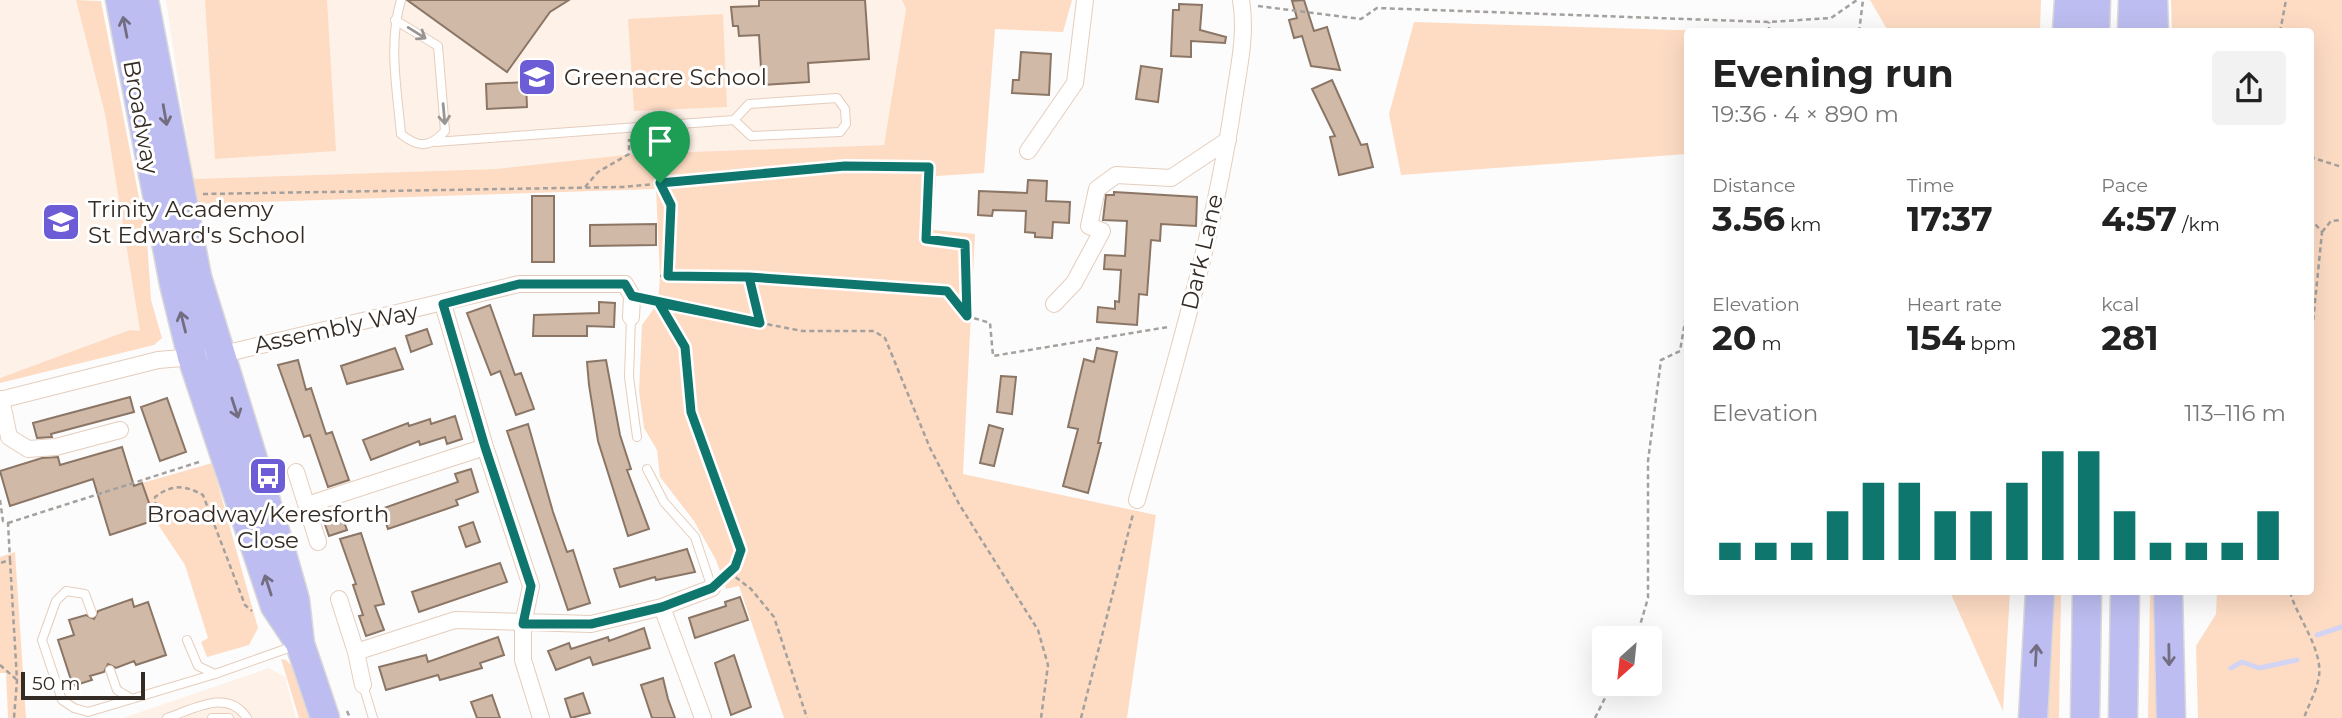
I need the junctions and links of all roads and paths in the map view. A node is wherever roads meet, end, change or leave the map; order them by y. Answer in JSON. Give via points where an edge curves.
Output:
{"nodes":[{"id":1,"x":120,"y":0,"type":"edge"},
{"id":2,"x":144,"y":0,"type":"edge"},
{"id":3,"x":401,"y":0,"type":"edge"},
{"id":4,"x":1085,"y":0,"type":"edge"},
{"id":5,"x":1857,"y":0,"type":"edge"},
{"id":6,"x":1863,"y":0,"type":"edge"},
{"id":7,"x":2069,"y":0,"type":"edge"},
{"id":8,"x":2096,"y":0,"type":"edge"},
{"id":9,"x":2133,"y":0,"type":"edge"},
{"id":10,"x":2153,"y":0,"type":"edge"},
{"id":11,"x":2286,"y":0,"type":"edge"},
{"id":12,"x":1241,"y":2,"type":"edge"},
{"id":13,"x":395,"y":20,"type":"junction"},
{"id":14,"x":1769,"y":22,"type":"junction"},
{"id":15,"x":1769,"y":28,"type":"edge"},
{"id":16,"x":1860,"y":28,"type":"edge"},
{"id":17,"x":2067,"y":28,"type":"edge"},
{"id":18,"x":2095,"y":28,"type":"edge"},
{"id":19,"x":2132,"y":28,"type":"edge"},
{"id":20,"x":2154,"y":28,"type":"edge"},
{"id":21,"x":2281,"y":28,"type":"edge"},
{"id":22,"x":734,"y":120,"type":"junction"},
{"id":23,"x":629,"y":126,"type":"junction"},
{"id":24,"x":1228,"y":140,"type":"junction"},
{"id":25,"x":435,"y":142,"type":"junction"},
{"id":26,"x":1028,"y":150,"type":"dead end"},
{"id":27,"x":2314,"y":158,"type":"edge"},
{"id":28,"x":2342,"y":167,"type":"edge"},
{"id":29,"x":660,"y":183,"type":"junction"},
{"id":30,"x":585,"y":187,"type":"junction"},
{"id":31,"x":180,"y":195,"type":"junction"},
{"id":32,"x":2342,"y":220,"type":"edge"},
{"id":33,"x":2314,"y":223,"type":"edge"},
{"id":34,"x":2322,"y":232,"type":"junction"},
{"id":35,"x":660,"y":276,"type":"dead end"},
{"id":36,"x":668,"y":276,"type":"junction"},
{"id":37,"x":749,"y":277,"type":"junction"},
{"id":38,"x":632,"y":296,"type":"junction"},
{"id":39,"x":659,"y":303,"type":"junction"},
{"id":40,"x":443,"y":304,"type":"junction"},
{"id":41,"x":1054,"y":304,"type":"dead end"},
{"id":42,"x":2314,"y":312,"type":"edge"},
{"id":43,"x":967,"y":316,"type":"junction"},
{"id":44,"x":631,"y":317,"type":"joint"},
{"id":45,"x":760,"y":323,"type":"junction"},
{"id":46,"x":1185,"y":324,"type":"junction"},
{"id":47,"x":1684,"y":328,"type":"edge"},
{"id":48,"x":206,"y":356,"type":"junction"},
{"id":49,"x":1,"y":400,"type":"edge"},
{"id":50,"x":120,"y":430,"type":"dead end"},
{"id":51,"x":637,"y":437,"type":"dead end"},
{"id":52,"x":485,"y":447,"type":"junction"},
{"id":53,"x":194,"y":463,"type":"dead end"},
{"id":54,"x":647,"y":470,"type":"dead end"},
{"id":55,"x":296,"y":472,"type":"dead end"},
{"id":56,"x":0,"y":500,"type":"edge"},
{"id":57,"x":1136,"y":500,"type":"joint"},
{"id":58,"x":307,"y":505,"type":"junction"},
{"id":59,"x":8,"y":523,"type":"junction"},
{"id":60,"x":157,"y":524,"type":"dead end"},
{"id":61,"x":318,"y":542,"type":"dead end"},
{"id":62,"x":10,"y":560,"type":"junction"},
{"id":63,"x":0,"y":563,"type":"edge"},
{"id":64,"x":729,"y":572,"type":"junction"},
{"id":65,"x":712,"y":588,"type":"junction"},
{"id":66,"x":2040,"y":595,"type":"edge"},
{"id":67,"x":2087,"y":595,"type":"edge"},
{"id":68,"x":2125,"y":595,"type":"edge"},
{"id":69,"x":2168,"y":595,"type":"edge"},
{"id":70,"x":2291,"y":595,"type":"edge"},
{"id":71,"x":339,"y":599,"type":"dead end"},
{"id":72,"x":275,"y":606,"type":"junction"},
{"id":73,"x":662,"y":607,"type":"junction"},
{"id":74,"x":92,"y":613,"type":"dead end"},
{"id":75,"x":523,"y":624,"type":"junction"},
{"id":76,"x":1640,"y":626,"type":"edge"},
{"id":77,"x":187,"y":640,"type":"dead end"},
{"id":78,"x":300,"y":644,"type":"junction"},
{"id":79,"x":356,"y":652,"type":"junction"},
{"id":80,"x":0,"y":664,"type":"edge"},
{"id":81,"x":110,"y":670,"type":"dead end"},
{"id":82,"x":215,"y":674,"type":"junction"},
{"id":83,"x":17,"y":680,"type":"junction"},
{"id":84,"x":363,"y":685,"type":"joint"},
{"id":85,"x":1606,"y":696,"type":"edge"},
{"id":86,"x":132,"y":699,"type":"junction"},
{"id":87,"x":14,"y":718,"type":"edge"},
{"id":88,"x":167,"y":718,"type":"edge"},
{"id":89,"x":212,"y":718,"type":"edge"},
{"id":90,"x":229,"y":718,"type":"edge"},
{"id":91,"x":247,"y":718,"type":"edge"},
{"id":92,"x":325,"y":718,"type":"edge"},
{"id":93,"x":373,"y":718,"type":"edge"},
{"id":94,"x":541,"y":718,"type":"edge"},
{"id":95,"x":703,"y":718,"type":"edge"},
{"id":96,"x":807,"y":718,"type":"edge"},
{"id":97,"x":1041,"y":718,"type":"edge"},
{"id":98,"x":1081,"y":718,"type":"edge"},
{"id":99,"x":1594,"y":718,"type":"edge"},
{"id":100,"x":2034,"y":718,"type":"edge"},
{"id":101,"x":2085,"y":718,"type":"edge"},
{"id":102,"x":2123,"y":718,"type":"edge"},
{"id":103,"x":2171,"y":718,"type":"edge"},
{"id":104,"x":2304,"y":718,"type":"edge"}],
"edges":[{"from":48,"to":1,"type":"highway","name":"Broadway","one_way":true,"via":[[159,221]]},
{"from":2,"to":31,"type":"highway","name":"Broadway","one_way":true},
{"from":3,"to":13,"type":"lane"},
{"from":4,"to":26,"type":"street","via":[[1075,83]]},
{"from":5,"to":14,"type":"path","via":[[1831,18]]},
{"from":6,"to":16,"type":"path"},
{"from":7,"to":17,"type":"highway"},
{"from":8,"to":18,"type":"highway"},
{"from":9,"to":19,"type":"highway"},
{"from":10,"to":20,"type":"highway"},
{"from":11,"to":21,"type":"path"},
{"from":12,"to":14,"type":"path","via":[[1361,19],[1377,8]]},
{"from":12,"to":24,"type":"street","name":"Dark Lane","via":[[1244,29]]},
{"from":13,"to":25,"type":"lane","one_way":true,"via":[[438,46],[445,131]]},
{"from":13,"to":25,"type":"lane","via":[[401,134],[413,143]]},
{"from":14,"to":15,"type":"path"},
{"from":22,"to":22,"type":"lane","via":[[751,136],[839,132],[846,124],[838,98],[749,104]]},
{"from":22,"to":23,"type":"lane"},
{"from":23,"to":25,"type":"lane"},
{"from":23,"to":30,"type":"path","via":[[629,154],[598,172]]},
{"from":24,"to":41,"type":"street","via":[[1171,178],[1116,175],[1097,189],[1089,226],[1102,231],[1074,283]]},
{"from":24,"to":46,"type":"street","name":"Dark Lane"},
{"from":27,"to":28,"type":"path"},
{"from":29,"to":30,"type":"path"},
{"from":29,"to":36,"type":"path","via":[[671,205]]},
{"from":29,"to":43,"type":"path","via":[[845,166],[929,167],[926,239],[965,244]]},
{"from":30,"to":31,"type":"path"},
{"from":31,"to":48,"type":"highway","name":"Broadway","via":[[197,277]]},
{"from":32,"to":34,"type":"path","via":[[2331,221]]},
{"from":33,"to":34,"type":"path"},
{"from":34,"to":42,"type":"path"},
{"from":35,"to":36,"type":"path"},
{"from":36,"to":37,"type":"path"},
{"from":37,"to":43,"type":"path","via":[[947,291]]},
{"from":37,"to":45,"type":"path"},
{"from":38,"to":39,"type":"path"},
{"from":38,"to":40,"type":"street","name":"Assembly Way","via":[[625,284],[519,284]]},
{"from":38,"to":44,"type":"street"},
{"from":39,"to":45,"type":"path"},
{"from":39,"to":64,"type":"path","via":[[685,347],[691,412],[741,550]]},
{"from":40,"to":48,"type":"street","name":"Assembly Way"},
{"from":40,"to":52,"type":"street"},
{"from":43,"to":46,"type":"path","via":[[990,323],[993,356]]},
{"from":44,"to":51,"type":"lane","via":[[629,377]]},
{"from":45,"to":97,"type":"path","via":[[802,331],[874,331],[885,338],[930,448],[959,504],[1038,630],[1048,665]]},
{"from":46,"to":57,"type":"street","name":"Dark Lane"},
{"from":47,"to":76,"type":"path","via":[[1680,351],[1661,360],[1648,461],[1648,598]]},
{"from":48,"to":49,"type":"street","name":"Assembly Way","via":[[158,360]]},
{"from":72,"to":48,"type":"highway","name":"Broadway","one_way":true},
{"from":48,"to":78,"type":"highway","name":"Broadway","one_way":true,"via":[[280,547],[295,600]]},
{"from":49,"to":50,"type":"street","via":[[9,437],[28,449],[56,447]]},
{"from":52,"to":58,"type":"street"},
{"from":52,"to":75,"type":"street","via":[[531,586]]},
{"from":53,"to":59,"type":"path"},
{"from":54,"to":65,"type":"lane","via":[[664,502],[695,537]]},
{"from":55,"to":58,"type":"street"},
{"from":56,"to":59,"type":"path","via":[[3,521]]},
{"from":57,"to":98,"type":"path"},
{"from":58,"to":61,"type":"street"},
{"from":59,"to":62,"type":"path"},
{"from":60,"to":72,"type":"path","via":[[155,497],[168,488],[188,487],[203,495],[245,605],[255,613]]},
{"from":62,"to":63,"type":"path"},
{"from":62,"to":83,"type":"path"},
{"from":64,"to":65,"type":"path"},
{"from":64,"to":96,"type":"path","via":[[751,589],[774,617]]},
{"from":65,"to":73,"type":"street"},
{"from":100,"to":66,"type":"highway","one_way":true},
{"from":67,"to":101,"type":"highway"},
{"from":68,"to":102,"type":"highway"},
{"from":69,"to":103,"type":"highway","one_way":true},
{"from":70,"to":104,"type":"path","via":[[2316,653],[2319,678]]},
{"from":71,"to":79,"type":"street"},
{"from":72,"to":78,"type":"highway","name":"Broadway"},
{"from":73,"to":75,"type":"street","via":[[591,624]]},
{"from":73,"to":95,"type":"street"},
{"from":74,"to":86,"type":"lane","via":[[85,594],[66,591],[56,601],[42,640],[62,700],[88,712]]},
{"from":75,"to":79,"type":"street","via":[[455,620]]},
{"from":75,"to":94,"type":"street","via":[[523,660]]},
{"from":77,"to":82,"type":"lane","via":[[198,666]]},
{"from":78,"to":82,"type":"lane"},
{"from":78,"to":92,"type":"highway","name":"Broadway"},
{"from":79,"to":84,"type":"street"},
{"from":80,"to":83,"type":"path"},
{"from":81,"to":86,"type":"lane","via":[[117,690]]},
{"from":82,"to":86,"type":"lane"},
{"from":83,"to":87,"type":"path"},
{"from":84,"to":93,"type":"lane"},
{"from":85,"to":99,"type":"path"},
{"from":88,"to":91,"type":"lane","via":[[220,700],[240,707]]},
{"from":89,"to":90,"type":"lane"}]}
